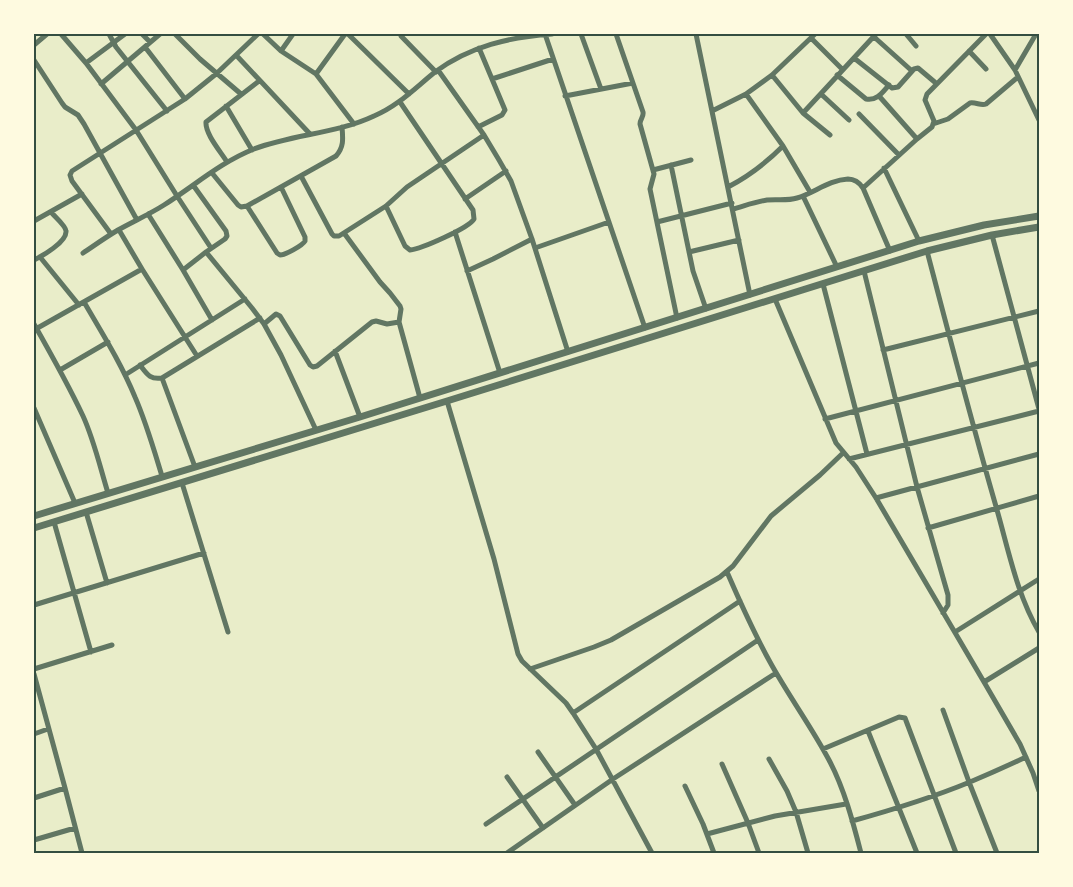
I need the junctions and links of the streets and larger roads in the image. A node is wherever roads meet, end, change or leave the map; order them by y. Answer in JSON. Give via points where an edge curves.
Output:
{"nodes":[{"id":1,"x":47,"y":34,"type":"edge"},
{"id":2,"x":61,"y":34,"type":"edge"},
{"id":3,"x":109,"y":34,"type":"edge"},
{"id":4,"x":125,"y":34,"type":"edge"},
{"id":5,"x":142,"y":34,"type":"edge"},
{"id":6,"x":160,"y":34,"type":"edge"},
{"id":7,"x":175,"y":34,"type":"edge"},
{"id":8,"x":258,"y":34,"type":"edge"},
{"id":9,"x":263,"y":34,"type":"edge"},
{"id":10,"x":292,"y":34,"type":"edge"},
{"id":11,"x":346,"y":34,"type":"edge"},
{"id":12,"x":401,"y":34,"type":"edge"},
{"id":13,"x":502,"y":34,"type":"edge"},
{"id":14,"x":545,"y":34,"type":"edge"},
{"id":15,"x":552,"y":34,"type":"edge"},
{"id":16,"x":581,"y":34,"type":"edge"},
{"id":17,"x":616,"y":34,"type":"edge"},
{"id":18,"x":696,"y":34,"type":"edge"},
{"id":19,"x":906,"y":34,"type":"edge"},
{"id":20,"x":986,"y":34,"type":"edge"},
{"id":21,"x":990,"y":34,"type":"edge"},
{"id":22,"x":1036,"y":34,"type":"edge"},
{"id":23,"x":875,"y":35,"type":"edge"},
{"id":24,"x":813,"y":36,"type":"edge"},
{"id":25,"x":505,"y":40,"type":"junction"},
{"id":26,"x":114,"y":42,"type":"junction"},
{"id":27,"x":150,"y":42,"type":"junction"},
{"id":28,"x":34,"y":45,"type":"edge"},
{"id":29,"x":916,"y":46,"type":"dead end"},
{"id":30,"x":144,"y":47,"type":"junction"},
{"id":31,"x":479,"y":48,"type":"junction"},
{"id":32,"x":281,"y":51,"type":"junction"},
{"id":33,"x":969,"y":51,"type":"junction"},
{"id":34,"x":236,"y":55,"type":"junction"},
{"id":35,"x":854,"y":58,"type":"junction"},
{"id":36,"x":553,"y":59,"type":"junction"},
{"id":37,"x":34,"y":60,"type":"edge"},
{"id":38,"x":128,"y":62,"type":"junction"},
{"id":39,"x":86,"y":63,"type":"junction"},
{"id":40,"x":842,"y":69,"type":"junction"},
{"id":41,"x":986,"y":69,"type":"dead end"},
{"id":42,"x":1014,"y":70,"type":"junction"},
{"id":43,"x":437,"y":71,"type":"junction"},
{"id":44,"x":912,"y":71,"type":"junction"},
{"id":45,"x":216,"y":74,"type":"junction"},
{"id":46,"x":316,"y":74,"type":"junction"},
{"id":47,"x":772,"y":75,"type":"junction"},
{"id":48,"x":837,"y":75,"type":"junction"},
{"id":49,"x":1018,"y":77,"type":"junction"},
{"id":50,"x":492,"y":79,"type":"junction"},
{"id":51,"x":259,"y":81,"type":"junction"},
{"id":52,"x":633,"y":83,"type":"junction"},
{"id":53,"x":101,"y":84,"type":"junction"},
{"id":54,"x":937,"y":84,"type":"junction"},
{"id":55,"x":889,"y":85,"type":"junction"},
{"id":56,"x":601,"y":89,"type":"junction"},
{"id":57,"x":241,"y":94,"type":"junction"},
{"id":58,"x":409,"y":94,"type":"junction"},
{"id":59,"x":746,"y":94,"type":"junction"},
{"id":60,"x":821,"y":94,"type":"junction"},
{"id":61,"x":565,"y":96,"type":"junction"},
{"id":62,"x":879,"y":96,"type":"junction"},
{"id":63,"x":185,"y":98,"type":"junction"},
{"id":64,"x":400,"y":102,"type":"junction"},
{"id":65,"x":226,"y":106,"type":"junction"},
{"id":66,"x":167,"y":111,"type":"junction"},
{"id":67,"x":712,"y":111,"type":"junction"},
{"id":68,"x":803,"y":113,"type":"junction"},
{"id":69,"x":859,"y":114,"type":"dead end"},
{"id":70,"x":849,"y":120,"type":"dead end"},
{"id":71,"x":1039,"y":120,"type":"edge"},
{"id":72,"x":354,"y":124,"type":"junction"},
{"id":73,"x":933,"y":124,"type":"junction"},
{"id":74,"x":478,"y":126,"type":"junction"},
{"id":75,"x":342,"y":127,"type":"junction"},
{"id":76,"x":136,"y":130,"type":"junction"},
{"id":77,"x":310,"y":134,"type":"junction"},
{"id":78,"x":484,"y":135,"type":"junction"},
{"id":79,"x":830,"y":135,"type":"dead end"},
{"id":80,"x":917,"y":139,"type":"junction"},
{"id":81,"x":783,"y":146,"type":"junction"},
{"id":82,"x":252,"y":150,"type":"junction"},
{"id":83,"x":99,"y":153,"type":"junction"},
{"id":84,"x":899,"y":155,"type":"junction"},
{"id":85,"x":691,"y":160,"type":"dead end"},
{"id":86,"x":227,"y":162,"type":"junction"},
{"id":87,"x":441,"y":165,"type":"junction"},
{"id":88,"x":671,"y":165,"type":"junction"},
{"id":89,"x":884,"y":168,"type":"junction"},
{"id":90,"x":653,"y":170,"type":"junction"},
{"id":91,"x":506,"y":171,"type":"junction"},
{"id":92,"x":212,"y":173,"type":"junction"},
{"id":93,"x":301,"y":176,"type":"junction"},
{"id":94,"x":193,"y":185,"type":"junction"},
{"id":95,"x":281,"y":187,"type":"junction"},
{"id":96,"x":728,"y":187,"type":"junction"},
{"id":97,"x":863,"y":188,"type":"junction"},
{"id":98,"x":810,"y":192,"type":"junction"},
{"id":99,"x":82,"y":194,"type":"junction"},
{"id":100,"x":177,"y":196,"type":"junction"},
{"id":101,"x":803,"y":196,"type":"junction"},
{"id":102,"x":465,"y":199,"type":"junction"},
{"id":103,"x":247,"y":206,"type":"junction"},
{"id":104,"x":386,"y":206,"type":"junction"},
{"id":105,"x":732,"y":206,"type":"junction"},
{"id":106,"x":51,"y":212,"type":"junction"},
{"id":107,"x":148,"y":214,"type":"junction"},
{"id":108,"x":682,"y":216,"type":"junction"},
{"id":109,"x":1039,"y":216,"type":"edge"},
{"id":110,"x":137,"y":220,"type":"junction"},
{"id":111,"x":34,"y":221,"type":"edge"},
{"id":112,"x":609,"y":222,"type":"junction"},
{"id":113,"x":657,"y":222,"type":"junction"},
{"id":114,"x":1039,"y":227,"type":"edge"},
{"id":115,"x":119,"y":230,"type":"junction"},
{"id":116,"x":454,"y":232,"type":"junction"},
{"id":117,"x":344,"y":233,"type":"junction"},
{"id":118,"x":111,"y":234,"type":"junction"},
{"id":119,"x":992,"y":235,"type":"junction"},
{"id":120,"x":532,"y":239,"type":"junction"},
{"id":121,"x":739,"y":240,"type":"junction"},
{"id":122,"x":920,"y":241,"type":"junction"},
{"id":123,"x":212,"y":248,"type":"junction"},
{"id":124,"x":535,"y":248,"type":"junction"},
{"id":125,"x":890,"y":250,"type":"junction"},
{"id":126,"x":927,"y":251,"type":"junction"},
{"id":127,"x":206,"y":252,"type":"junction"},
{"id":128,"x":689,"y":252,"type":"junction"},
{"id":129,"x":83,"y":253,"type":"dead end"},
{"id":130,"x":40,"y":257,"type":"junction"},
{"id":131,"x":34,"y":260,"type":"edge"},
{"id":132,"x":837,"y":267,"type":"junction"},
{"id":133,"x":142,"y":269,"type":"junction"},
{"id":134,"x":183,"y":270,"type":"junction"},
{"id":135,"x":467,"y":271,"type":"junction"},
{"id":136,"x":864,"y":271,"type":"junction"},
{"id":137,"x":823,"y":284,"type":"junction"},
{"id":138,"x":766,"y":290,"type":"junction"},
{"id":139,"x":750,"y":295,"type":"junction"},
{"id":140,"x":245,"y":299,"type":"junction"},
{"id":141,"x":772,"y":300,"type":"junction"},
{"id":142,"x":82,"y":304,"type":"junction"},
{"id":143,"x":706,"y":309,"type":"junction"},
{"id":144,"x":1039,"y":311,"type":"edge"},
{"id":145,"x":1014,"y":317,"type":"junction"},
{"id":146,"x":260,"y":318,"type":"junction"},
{"id":147,"x":677,"y":318,"type":"junction"},
{"id":148,"x":212,"y":320,"type":"junction"},
{"id":149,"x":400,"y":322,"type":"junction"},
{"id":150,"x":264,"y":324,"type":"junction"},
{"id":151,"x":35,"y":328,"type":"edge"},
{"id":152,"x":645,"y":328,"type":"junction"},
{"id":153,"x":949,"y":334,"type":"junction"},
{"id":154,"x":185,"y":337,"type":"junction"},
{"id":155,"x":108,"y":342,"type":"junction"},
{"id":156,"x":883,"y":350,"type":"junction"},
{"id":157,"x":335,"y":351,"type":"junction"},
{"id":158,"x":568,"y":352,"type":"junction"},
{"id":159,"x":197,"y":356,"type":"junction"},
{"id":160,"x":1039,"y":363,"type":"edge"},
{"id":161,"x":140,"y":365,"type":"junction"},
{"id":162,"x":1028,"y":366,"type":"junction"},
{"id":163,"x":60,"y":370,"type":"junction"},
{"id":164,"x":125,"y":374,"type":"junction"},
{"id":165,"x":500,"y":374,"type":"junction"},
{"id":166,"x":162,"y":378,"type":"junction"},
{"id":167,"x":962,"y":384,"type":"junction"},
{"id":168,"x":420,"y":398,"type":"junction"},
{"id":169,"x":447,"y":401,"type":"junction"},
{"id":170,"x":896,"y":401,"type":"junction"},
{"id":171,"x":34,"y":408,"type":"edge"},
{"id":172,"x":1039,"y":410,"type":"edge"},
{"id":173,"x":856,"y":411,"type":"junction"},
{"id":174,"x":360,"y":417,"type":"junction"},
{"id":175,"x":825,"y":420,"type":"junction"},
{"id":176,"x":324,"y":428,"type":"junction"},
{"id":177,"x":974,"y":428,"type":"junction"},
{"id":178,"x":316,"y":430,"type":"junction"},
{"id":179,"x":328,"y":438,"type":"junction"},
{"id":180,"x":906,"y":445,"type":"junction"},
{"id":181,"x":843,"y":453,"type":"junction"},
{"id":182,"x":868,"y":454,"type":"junction"},
{"id":183,"x":1039,"y":454,"type":"edge"},
{"id":184,"x":849,"y":459,"type":"junction"},
{"id":185,"x":194,"y":466,"type":"junction"},
{"id":186,"x":985,"y":468,"type":"junction"},
{"id":187,"x":162,"y":476,"type":"junction"},
{"id":188,"x":182,"y":483,"type":"junction"},
{"id":189,"x":917,"y":487,"type":"junction"},
{"id":190,"x":108,"y":493,"type":"junction"},
{"id":191,"x":1039,"y":496,"type":"edge"},
{"id":192,"x":876,"y":498,"type":"junction"},
{"id":193,"x":75,"y":503,"type":"junction"},
{"id":194,"x":997,"y":508,"type":"junction"},
{"id":195,"x":86,"y":512,"type":"junction"},
{"id":196,"x":34,"y":516,"type":"edge"},
{"id":197,"x":54,"y":522,"type":"junction"},
{"id":198,"x":34,"y":528,"type":"edge"},
{"id":199,"x":928,"y":528,"type":"junction"},
{"id":200,"x":204,"y":553,"type":"junction"},
{"id":201,"x":727,"y":572,"type":"junction"},
{"id":202,"x":1039,"y":580,"type":"edge"},
{"id":203,"x":107,"y":582,"type":"junction"},
{"id":204,"x":74,"y":592,"type":"junction"},
{"id":205,"x":1020,"y":592,"type":"junction"},
{"id":206,"x":740,"y":601,"type":"junction"},
{"id":207,"x":34,"y":605,"type":"edge"},
{"id":208,"x":943,"y":613,"type":"junction"},
{"id":209,"x":228,"y":632,"type":"dead end"},
{"id":210,"x":955,"y":632,"type":"junction"},
{"id":211,"x":1039,"y":632,"type":"edge"},
{"id":212,"x":758,"y":640,"type":"junction"},
{"id":213,"x":112,"y":645,"type":"dead end"},
{"id":214,"x":1039,"y":648,"type":"edge"},
{"id":215,"x":91,"y":652,"type":"junction"},
{"id":216,"x":34,"y":669,"type":"edge"},
{"id":217,"x":530,"y":669,"type":"junction"},
{"id":218,"x":776,"y":673,"type":"junction"},
{"id":219,"x":34,"y":674,"type":"edge"},
{"id":220,"x":984,"y":682,"type":"junction"},
{"id":221,"x":943,"y":710,"type":"dead end"},
{"id":222,"x":573,"y":713,"type":"junction"},
{"id":223,"x":48,"y":729,"type":"junction"},
{"id":224,"x":868,"y":731,"type":"junction"},
{"id":225,"x":34,"y":734,"type":"edge"},
{"id":226,"x":823,"y":749,"type":"junction"},
{"id":227,"x":596,"y":750,"type":"junction"},
{"id":228,"x":538,"y":752,"type":"dead end"},
{"id":229,"x":1026,"y":757,"type":"junction"},
{"id":230,"x":769,"y":759,"type":"dead end"},
{"id":231,"x":722,"y":764,"type":"dead end"},
{"id":232,"x":506,"y":776,"type":"dead end"},
{"id":233,"x":556,"y":777,"type":"junction"},
{"id":234,"x":613,"y":779,"type":"junction"},
{"id":235,"x":969,"y":782,"type":"junction"},
{"id":236,"x":685,"y":786,"type":"dead end"},
{"id":237,"x":65,"y":788,"type":"junction"},
{"id":238,"x":1039,"y":791,"type":"edge"},
{"id":239,"x":934,"y":796,"type":"junction"},
{"id":240,"x":34,"y":798,"type":"edge"},
{"id":241,"x":523,"y":799,"type":"junction"},
{"id":242,"x":846,"y":804,"type":"junction"},
{"id":243,"x":575,"y":805,"type":"junction"},
{"id":244,"x":898,"y":808,"type":"junction"},
{"id":245,"x":796,"y":812,"type":"junction"},
{"id":246,"x":852,"y":821,"type":"junction"},
{"id":247,"x":748,"y":823,"type":"junction"},
{"id":248,"x":486,"y":824,"type":"dead end"},
{"id":249,"x":75,"y":828,"type":"junction"},
{"id":250,"x":543,"y":828,"type":"junction"},
{"id":251,"x":707,"y":834,"type":"junction"},
{"id":252,"x":34,"y":840,"type":"edge"},
{"id":253,"x":82,"y":853,"type":"edge"},
{"id":254,"x":507,"y":853,"type":"edge"},
{"id":255,"x":652,"y":853,"type":"edge"},
{"id":256,"x":714,"y":853,"type":"edge"},
{"id":257,"x":759,"y":853,"type":"edge"},
{"id":258,"x":808,"y":853,"type":"edge"},
{"id":259,"x":861,"y":853,"type":"edge"},
{"id":260,"x":917,"y":853,"type":"edge"},
{"id":261,"x":956,"y":853,"type":"edge"},
{"id":262,"x":997,"y":853,"type":"edge"}],
"edges":[{"from":1,"to":28,"type":"street"},
{"from":2,"to":39,"type":"street"},
{"from":3,"to":26,"type":"street"},
{"from":4,"to":26,"type":"street"},
{"from":5,"to":27,"type":"street"},
{"from":6,"to":27,"type":"street"},
{"from":7,"to":45,"type":"street"},
{"from":8,"to":34,"type":"street"},
{"from":9,"to":32,"type":"street"},
{"from":10,"to":32,"type":"street"},
{"from":11,"to":46,"type":"street"},
{"from":11,"to":58,"type":"street"},
{"from":12,"to":43,"type":"street"},
{"from":13,"to":25,"type":"street"},
{"from":14,"to":15,"type":"street"},
{"from":14,"to":25,"type":"street"},
{"from":14,"to":36,"type":"street"},
{"from":16,"to":56,"type":"street"},
{"from":17,"to":52,"type":"street"},
{"from":18,"to":67,"type":"street"},
{"from":19,"to":29,"type":"street"},
{"from":20,"to":33,"type":"street"},
{"from":21,"to":42,"type":"street"},
{"from":22,"to":42,"type":"street"},
{"from":23,"to":35,"type":"street"},
{"from":23,"to":44,"type":"street"},
{"from":24,"to":40,"type":"street"},
{"from":24,"to":47,"type":"street"},
{"from":25,"to":31,"type":"street"},
{"from":26,"to":38,"type":"street"},
{"from":26,"to":39,"type":"street"},
{"from":27,"to":30,"type":"street"},
{"from":30,"to":38,"type":"street"},
{"from":30,"to":63,"type":"street"},
{"from":31,"to":43,"type":"street"},
{"from":31,"to":50,"type":"street"},
{"from":32,"to":46,"type":"street"},
{"from":33,"to":41,"type":"street"},
{"from":33,"to":54,"type":"street"},
{"from":34,"to":45,"type":"street"},
{"from":34,"to":51,"type":"street"},
{"from":35,"to":40,"type":"street"},
{"from":35,"to":55,"type":"street"},
{"from":36,"to":50,"type":"street"},
{"from":36,"to":61,"type":"street"},
{"from":37,"to":83,"type":"street","via":[[65,107],[81,119]]},
{"from":38,"to":53,"type":"street"},
{"from":38,"to":66,"type":"street"},
{"from":39,"to":53,"type":"street"},
{"from":40,"to":48,"type":"street"},
{"from":42,"to":49,"type":"street"},
{"from":43,"to":58,"type":"street"},
{"from":43,"to":74,"type":"street"},
{"from":44,"to":54,"type":"street","via":[[920,69]]},
{"from":44,"to":55,"type":"street","via":[[898,86]]},
{"from":45,"to":57,"type":"street"},
{"from":45,"to":63,"type":"street"},
{"from":46,"to":72,"type":"street"},
{"from":47,"to":59,"type":"street"},
{"from":47,"to":68,"type":"street"},
{"from":48,"to":60,"type":"street"},
{"from":48,"to":62,"type":"street","via":[[866,99],[873,100]]},
{"from":49,"to":71,"type":"street"},
{"from":49,"to":73,"type":"street","via":[[986,104],[970,103],[948,120]]},
{"from":50,"to":74,"type":"street","via":[[505,110],[499,117]]},
{"from":51,"to":57,"type":"street"},
{"from":51,"to":77,"type":"street"},
{"from":52,"to":56,"type":"street"},
{"from":52,"to":90,"type":"street","via":[[643,112],[640,124]]},
{"from":53,"to":76,"type":"street"},
{"from":54,"to":73,"type":"street","via":[[925,97]]},
{"from":55,"to":62,"type":"street"},
{"from":56,"to":61,"type":"street"},
{"from":57,"to":65,"type":"street"},
{"from":58,"to":64,"type":"street"},
{"from":59,"to":67,"type":"street"},
{"from":59,"to":81,"type":"street"},
{"from":60,"to":68,"type":"street"},
{"from":60,"to":70,"type":"street"},
{"from":61,"to":112,"type":"street"},
{"from":62,"to":80,"type":"street"},
{"from":63,"to":66,"type":"street"},
{"from":64,"to":72,"type":"street"},
{"from":64,"to":87,"type":"street"},
{"from":65,"to":82,"type":"street"},
{"from":65,"to":86,"type":"street","via":[[205,125]]},
{"from":66,"to":76,"type":"street"},
{"from":67,"to":96,"type":"street"},
{"from":68,"to":79,"type":"street"},
{"from":69,"to":84,"type":"street"},
{"from":72,"to":75,"type":"street"},
{"from":73,"to":80,"type":"street"},
{"from":74,"to":78,"type":"street"},
{"from":75,"to":77,"type":"street"},
{"from":75,"to":93,"type":"street","via":[[340,152]]},
{"from":76,"to":83,"type":"street"},
{"from":76,"to":100,"type":"street"},
{"from":77,"to":82,"type":"street"},
{"from":78,"to":87,"type":"street"},
{"from":78,"to":91,"type":"street"},
{"from":80,"to":84,"type":"street"},
{"from":81,"to":96,"type":"street","via":[[758,170]]},
{"from":81,"to":98,"type":"street"},
{"from":82,"to":86,"type":"street"},
{"from":83,"to":99,"type":"street","via":[[71,172],[72,181]]},
{"from":83,"to":110,"type":"street"},
{"from":84,"to":89,"type":"street"},
{"from":85,"to":88,"type":"street"},
{"from":86,"to":92,"type":"street"},
{"from":87,"to":102,"type":"street"},
{"from":87,"to":104,"type":"street","via":[[407,187]]},
{"from":88,"to":90,"type":"street"},
{"from":88,"to":108,"type":"street"},
{"from":89,"to":97,"type":"street"},
{"from":89,"to":122,"type":"street"},
{"from":90,"to":113,"type":"street","via":[[650,188]]},
{"from":91,"to":102,"type":"street"},
{"from":91,"to":120,"type":"street"},
{"from":92,"to":94,"type":"street"},
{"from":92,"to":103,"type":"street","via":[[238,206]]},
{"from":93,"to":95,"type":"street"},
{"from":93,"to":117,"type":"street","via":[[332,234],[336,237]]},
{"from":94,"to":100,"type":"street"},
{"from":94,"to":123,"type":"street","via":[[227,233],[225,239]]},
{"from":95,"to":103,"type":"street"},
{"from":95,"to":103,"type":"street","via":[[306,237],[305,242],[284,255],[277,253]]},
{"from":96,"to":105,"type":"street"},
{"from":97,"to":98,"type":"street","via":[[856,180],[850,179]]},
{"from":97,"to":125,"type":"street"},
{"from":98,"to":101,"type":"street"},
{"from":99,"to":106,"type":"street"},
{"from":99,"to":118,"type":"street"},
{"from":100,"to":107,"type":"street"},
{"from":100,"to":123,"type":"street"},
{"from":101,"to":105,"type":"street"},
{"from":101,"to":132,"type":"street"},
{"from":102,"to":116,"type":"street","via":[[473,210],[474,219]]},
{"from":104,"to":116,"type":"street","via":[[410,250]]},
{"from":104,"to":117,"type":"street"},
{"from":105,"to":108,"type":"street"},
{"from":105,"to":121,"type":"street"},
{"from":106,"to":111,"type":"street"},
{"from":106,"to":130,"type":"street","via":[[66,232],[54,248]]},
{"from":107,"to":110,"type":"street"},
{"from":107,"to":134,"type":"street"},
{"from":108,"to":113,"type":"street"},
{"from":108,"to":128,"type":"street"},
{"from":109,"to":122,"type":"street","via":[[984,225]]},
{"from":110,"to":115,"type":"street"},
{"from":112,"to":124,"type":"street"},
{"from":112,"to":152,"type":"street"},
{"from":113,"to":147,"type":"street"},
{"from":114,"to":119,"type":"street"},
{"from":115,"to":118,"type":"street"},
{"from":115,"to":133,"type":"street"},
{"from":116,"to":135,"type":"street"},
{"from":117,"to":149,"type":"street","via":[[400,306]]},
{"from":118,"to":129,"type":"street"},
{"from":119,"to":126,"type":"street"},
{"from":119,"to":145,"type":"street"},
{"from":120,"to":124,"type":"street"},
{"from":120,"to":135,"type":"street"},
{"from":121,"to":128,"type":"street"},
{"from":121,"to":139,"type":"street"},
{"from":122,"to":125,"type":"street"},
{"from":123,"to":127,"type":"street"},
{"from":124,"to":158,"type":"street"},
{"from":125,"to":132,"type":"street"},
{"from":126,"to":136,"type":"street"},
{"from":126,"to":153,"type":"street"},
{"from":127,"to":134,"type":"street"},
{"from":127,"to":140,"type":"street"},
{"from":128,"to":143,"type":"street"},
{"from":130,"to":131,"type":"street"},
{"from":130,"to":142,"type":"street"},
{"from":132,"to":138,"type":"street"},
{"from":133,"to":142,"type":"street"},
{"from":133,"to":154,"type":"street"},
{"from":134,"to":148,"type":"street"},
{"from":135,"to":165,"type":"street"},
{"from":136,"to":137,"type":"street"},
{"from":136,"to":156,"type":"street"},
{"from":137,"to":141,"type":"street"},
{"from":137,"to":173,"type":"street"},
{"from":138,"to":139,"type":"street"},
{"from":138,"to":141,"type":"street"},
{"from":139,"to":143,"type":"street"},
{"from":140,"to":146,"type":"street"},
{"from":140,"to":148,"type":"street"},
{"from":141,"to":169,"type":"street"},
{"from":141,"to":175,"type":"street"},
{"from":142,"to":151,"type":"street"},
{"from":142,"to":155,"type":"street"},
{"from":143,"to":147,"type":"street"},
{"from":144,"to":145,"type":"street"},
{"from":145,"to":153,"type":"street"},
{"from":145,"to":162,"type":"street"},
{"from":146,"to":150,"type":"street"},
{"from":146,"to":159,"type":"street"},
{"from":147,"to":152,"type":"street"},
{"from":148,"to":154,"type":"street"},
{"from":149,"to":157,"type":"street","via":[[372,322]]},
{"from":149,"to":168,"type":"street"},
{"from":150,"to":157,"type":"street","via":[[274,315],[280,316],[313,367]]},
{"from":150,"to":178,"type":"street"},
{"from":151,"to":163,"type":"street"},
{"from":152,"to":158,"type":"street"},
{"from":153,"to":156,"type":"street"},
{"from":153,"to":167,"type":"street"},
{"from":154,"to":159,"type":"street"},
{"from":154,"to":161,"type":"street"},
{"from":155,"to":163,"type":"street"},
{"from":155,"to":164,"type":"street"},
{"from":156,"to":170,"type":"street"},
{"from":157,"to":174,"type":"street"},
{"from":158,"to":165,"type":"street"},
{"from":159,"to":166,"type":"street"},
{"from":160,"to":162,"type":"street"},
{"from":161,"to":164,"type":"street"},
{"from":161,"to":166,"type":"street","via":[[150,377]]},
{"from":162,"to":167,"type":"street"},
{"from":162,"to":172,"type":"street"},
{"from":163,"to":190,"type":"street","via":[[83,416]]},
{"from":164,"to":187,"type":"street"},
{"from":165,"to":168,"type":"street"},
{"from":166,"to":185,"type":"street"},
{"from":167,"to":170,"type":"street"},
{"from":167,"to":177,"type":"street"},
{"from":168,"to":174,"type":"street"},
{"from":169,"to":179,"type":"street"},
{"from":169,"to":217,"type":"street","via":[[494,558],[518,654]]},
{"from":170,"to":173,"type":"street"},
{"from":170,"to":180,"type":"street"},
{"from":171,"to":193,"type":"street"},
{"from":172,"to":177,"type":"street"},
{"from":173,"to":175,"type":"street"},
{"from":173,"to":182,"type":"street"},
{"from":174,"to":176,"type":"street"},
{"from":175,"to":181,"type":"street"},
{"from":176,"to":178,"type":"street"},
{"from":176,"to":179,"type":"street"},
{"from":177,"to":180,"type":"street"},
{"from":177,"to":186,"type":"street"},
{"from":178,"to":185,"type":"street"},
{"from":179,"to":188,"type":"street"},
{"from":180,"to":182,"type":"street"},
{"from":180,"to":189,"type":"street"},
{"from":181,"to":184,"type":"street"},
{"from":181,"to":201,"type":"street","via":[[771,516]]},
{"from":182,"to":184,"type":"street"},
{"from":183,"to":186,"type":"street"},
{"from":184,"to":192,"type":"street"},
{"from":185,"to":187,"type":"street"},
{"from":186,"to":189,"type":"street"},
{"from":186,"to":194,"type":"street"},
{"from":187,"to":190,"type":"street"},
{"from":188,"to":195,"type":"street"},
{"from":188,"to":200,"type":"street"},
{"from":189,"to":192,"type":"street"},
{"from":189,"to":199,"type":"street"},
{"from":190,"to":193,"type":"street"},
{"from":191,"to":194,"type":"street"},
{"from":192,"to":208,"type":"street"},
{"from":193,"to":196,"type":"street"},
{"from":194,"to":199,"type":"street"},
{"from":194,"to":205,"type":"street"},
{"from":195,"to":197,"type":"street"},
{"from":195,"to":203,"type":"street"},
{"from":197,"to":198,"type":"street"},
{"from":197,"to":204,"type":"street"},
{"from":199,"to":208,"type":"street","via":[[948,595]]},
{"from":200,"to":203,"type":"street"},
{"from":200,"to":209,"type":"street"},
{"from":201,"to":206,"type":"street"},
{"from":201,"to":217,"type":"street","via":[[611,640]]},
{"from":202,"to":205,"type":"street"},
{"from":203,"to":204,"type":"street"},
{"from":204,"to":207,"type":"street"},
{"from":204,"to":215,"type":"street"},
{"from":205,"to":210,"type":"street"},
{"from":205,"to":211,"type":"street"},
{"from":206,"to":212,"type":"street"},
{"from":206,"to":222,"type":"street"},
{"from":208,"to":210,"type":"street"},
{"from":210,"to":220,"type":"street"},
{"from":212,"to":218,"type":"street"},
{"from":212,"to":227,"type":"street"},
{"from":213,"to":215,"type":"street"},
{"from":214,"to":220,"type":"street"},
{"from":215,"to":216,"type":"street"},
{"from":217,"to":222,"type":"street"},
{"from":218,"to":226,"type":"street"},
{"from":218,"to":234,"type":"street"},
{"from":219,"to":223,"type":"street"},
{"from":220,"to":229,"type":"street"},
{"from":221,"to":235,"type":"street"},
{"from":222,"to":227,"type":"street"},
{"from":223,"to":225,"type":"street"},
{"from":223,"to":237,"type":"street"},
{"from":224,"to":226,"type":"street"},
{"from":224,"to":239,"type":"street","via":[[899,717],[905,718]]},
{"from":224,"to":244,"type":"street"},
{"from":226,"to":242,"type":"street"},
{"from":227,"to":233,"type":"street"},
{"from":227,"to":234,"type":"street"},
{"from":228,"to":233,"type":"street"},
{"from":229,"to":235,"type":"street"},
{"from":229,"to":238,"type":"street"},
{"from":230,"to":245,"type":"street"},
{"from":231,"to":247,"type":"street"},
{"from":232,"to":241,"type":"street"},
{"from":233,"to":241,"type":"street"},
{"from":233,"to":243,"type":"street"},
{"from":234,"to":243,"type":"street"},
{"from":234,"to":255,"type":"street"},
{"from":235,"to":239,"type":"street"},
{"from":235,"to":262,"type":"street"},
{"from":236,"to":251,"type":"street"},
{"from":237,"to":240,"type":"street"},
{"from":237,"to":249,"type":"street"},
{"from":239,"to":244,"type":"street"},
{"from":239,"to":261,"type":"street"},
{"from":241,"to":248,"type":"street"},
{"from":241,"to":250,"type":"street"},
{"from":242,"to":245,"type":"street"},
{"from":242,"to":246,"type":"street"},
{"from":243,"to":250,"type":"street"},
{"from":244,"to":246,"type":"street"},
{"from":244,"to":260,"type":"street"},
{"from":245,"to":247,"type":"street"},
{"from":245,"to":258,"type":"street"},
{"from":246,"to":259,"type":"street"},
{"from":247,"to":251,"type":"street"},
{"from":247,"to":257,"type":"street"},
{"from":249,"to":252,"type":"street"},
{"from":249,"to":253,"type":"street"},
{"from":250,"to":254,"type":"street"},
{"from":251,"to":256,"type":"street"}]}
